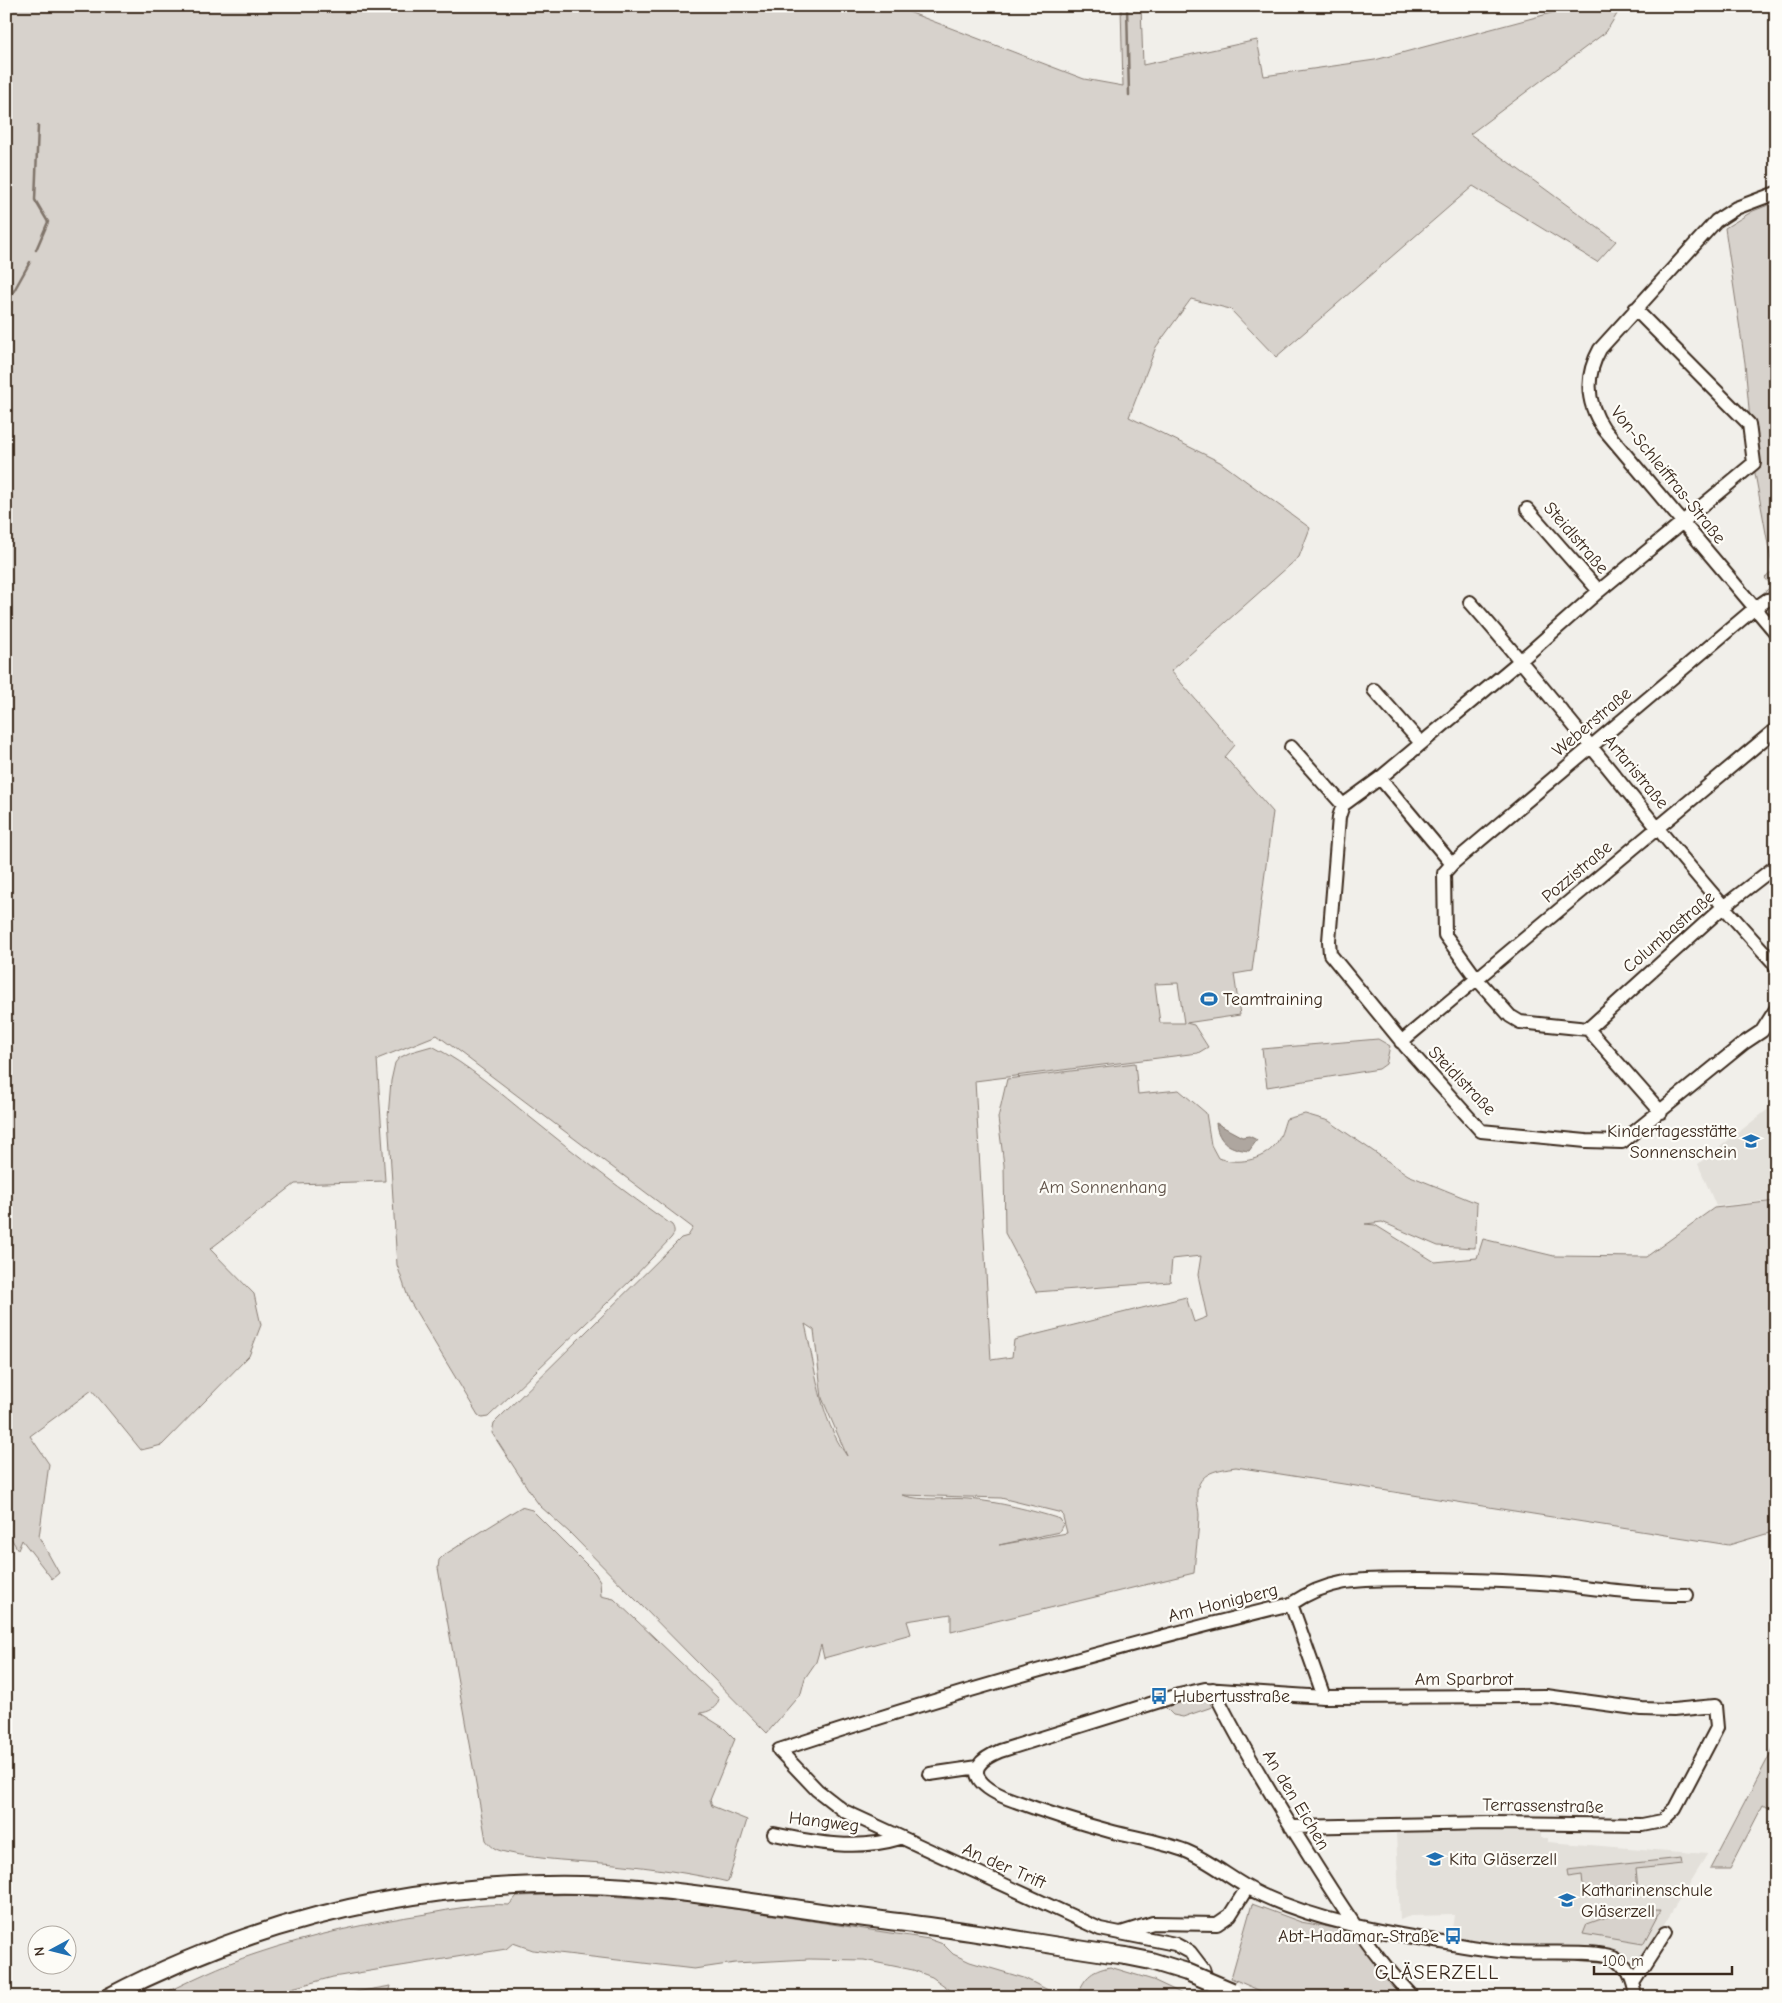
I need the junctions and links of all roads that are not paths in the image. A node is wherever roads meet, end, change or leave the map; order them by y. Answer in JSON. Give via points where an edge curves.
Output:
{"nodes":[{"id":1,"x":1776,"y":193,"type":"edge"},
{"id":2,"x":1635,"y":309,"type":"junction"},
{"id":3,"x":1527,"y":509,"type":"dead end"},
{"id":4,"x":1683,"y":523,"type":"junction"},
{"id":5,"x":1599,"y":591,"type":"junction"},
{"id":6,"x":1776,"y":599,"type":"edge"},
{"id":7,"x":1470,"y":602,"type":"dead end"},
{"id":8,"x":1754,"y":608,"type":"junction"},
{"id":9,"x":1776,"y":634,"type":"edge"},
{"id":10,"x":1521,"y":660,"type":"junction"},
{"id":11,"x":1374,"y":690,"type":"dead end"},
{"id":12,"x":1776,"y":729,"type":"edge"},
{"id":13,"x":1421,"y":743,"type":"junction"},
{"id":14,"x":1591,"y":745,"type":"junction"},
{"id":15,"x":1291,"y":747,"type":"dead end"},
{"id":16,"x":1380,"y":778,"type":"junction"},
{"id":17,"x":1344,"y":805,"type":"junction"},
{"id":18,"x":1658,"y":827,"type":"junction"},
{"id":19,"x":1452,"y":864,"type":"junction"},
{"id":20,"x":1776,"y":866,"type":"edge"},
{"id":21,"x":1723,"y":907,"type":"junction"},
{"id":22,"x":1776,"y":968,"type":"edge"},
{"id":23,"x":1477,"y":979,"type":"junction"},
{"id":24,"x":1776,"y":1009,"type":"edge"},
{"id":25,"x":1588,"y":1029,"type":"junction"},
{"id":26,"x":1402,"y":1042,"type":"junction"},
{"id":27,"x":1661,"y":1112,"type":"junction"},
{"id":28,"x":1687,"y":1595,"type":"dead end"},
{"id":29,"x":1291,"y":1604,"type":"junction"},
{"id":30,"x":1213,"y":1689,"type":"junction"},
{"id":31,"x":1324,"y":1697,"type":"junction"},
{"id":32,"x":1715,"y":1706,"type":"joint"},
{"id":33,"x":779,"y":1750,"type":"joint"},
{"id":34,"x":978,"y":1767,"type":"junction"},
{"id":35,"x":930,"y":1774,"type":"dead end"},
{"id":36,"x":1291,"y":1827,"type":"junction"},
{"id":37,"x":774,"y":1834,"type":"dead end"},
{"id":38,"x":900,"y":1838,"type":"junction"},
{"id":39,"x":1247,"y":1888,"type":"junction"},
{"id":40,"x":1355,"y":1925,"type":"junction"},
{"id":41,"x":1666,"y":1932,"type":"dead end"},
{"id":42,"x":1122,"y":1933,"type":"junction"},
{"id":43,"x":1633,"y":1983,"type":"junction"},
{"id":44,"x":1238,"y":1994,"type":"edge"},
{"id":45,"x":108,"y":1997,"type":"edge"},
{"id":46,"x":1210,"y":1997,"type":"edge"},
{"id":47,"x":1412,"y":1997,"type":"edge"},
{"id":48,"x":1636,"y":1997,"type":"edge"}],
"edges":[{"from":1,"to":2,"type":"street","name":"Von-Schleiffras-Straße","via":[[1721,217]]},
{"from":2,"to":4,"type":"street","name":"Von-Schleiffras-Straße","via":[[1594,360],[1590,371],[1590,396],[1604,429]]},
{"from":2,"to":4,"type":"street","name":"Steidlstraße","via":[[1749,424],[1754,463]]},
{"from":3,"to":5,"type":"street","name":"Steidlstraße"},
{"from":4,"to":5,"type":"street","name":"Steidlstraße"},
{"from":4,"to":8,"type":"street","name":"Von-Schleiffras-Straße"},
{"from":5,"to":10,"type":"street","name":"Steidlstraße"},
{"from":6,"to":8,"type":"street","name":"Weberstraße"},
{"from":7,"to":10,"type":"street"},
{"from":8,"to":9,"type":"street","name":"Von-Schleiffras-Straße"},
{"from":8,"to":14,"type":"street","name":"Weberstraße"},
{"from":10,"to":13,"type":"street","name":"Steidlstraße"},
{"from":10,"to":14,"type":"street","name":"Artaristraße"},
{"from":11,"to":13,"type":"street"},
{"from":12,"to":18,"type":"street","name":"Pozzistraße"},
{"from":13,"to":16,"type":"street","name":"Steidlstraße"},
{"from":14,"to":18,"type":"street","name":"Artaristraße"},
{"from":14,"to":19,"type":"street","name":"Weberstraße"},
{"from":15,"to":17,"type":"street"},
{"from":16,"to":17,"type":"street","name":"Steidlstraße"},
{"from":16,"to":19,"type":"street"},
{"from":17,"to":26,"type":"street","name":"Steidlstraße","via":[[1339,817],[1330,954]]},
{"from":18,"to":21,"type":"street","name":"Artaristraße"},
{"from":18,"to":23,"type":"street","name":"Pozzistraße"},
{"from":19,"to":23,"type":"street","via":[[1444,873],[1445,935]]},
{"from":20,"to":21,"type":"street","name":"Columbastraße"},
{"from":21,"to":22,"type":"street"},
{"from":21,"to":25,"type":"street","name":"Columbastraße"},
{"from":23,"to":25,"type":"street","via":[[1510,1016],[1520,1022]]},
{"from":23,"to":26,"type":"street","name":"Pozzistraße"},
{"from":24,"to":27,"type":"street","name":"Steidlstraße","via":[[1762,1031]]},
{"from":25,"to":27,"type":"street"},
{"from":26,"to":27,"type":"street","name":"Steidlstraße","via":[[1481,1130],[1622,1142]]},
{"from":28,"to":29,"type":"street","name":"Am Honigberg","via":[[1461,1579],[1360,1580],[1322,1587]]},
{"from":29,"to":31,"type":"street"},
{"from":29,"to":33,"type":"street","name":"Am Honigberg","via":[[1056,1664]]},
{"from":30,"to":31,"type":"street","name":"Am Sparbrot"},
{"from":30,"to":34,"type":"street","via":[[1197,1689],[1000,1751],[981,1761]]},
{"from":30,"to":36,"type":"street","name":"An den Eichen"},
{"from":31,"to":32,"type":"street","name":"Am Sparbrot","via":[[1546,1696],[1650,1709]]},
{"from":32,"to":36,"type":"street","name":"Terrassenstraße","via":[[1717,1728],[1675,1808],[1662,1821],[1642,1826],[1491,1822]]},
{"from":33,"to":38,"type":"street","name":"An der Trift","via":[[817,1790],[844,1811]]},
{"from":34,"to":35,"type":"street"},
{"from":34,"to":39,"type":"street","via":[[981,1782],[999,1796],[1186,1851]]},
{"from":36,"to":40,"type":"street","name":"An den Eichen"},
{"from":37,"to":38,"type":"street","name":"Hangweg","via":[[848,1846],[882,1844]]},
{"from":38,"to":42,"type":"street","name":"An der Trift","via":[[1100,1928]]},
{"from":39,"to":40,"type":"street","via":[[1309,1913]]},
{"from":39,"to":42,"type":"street","via":[[1230,1916],[1216,1924],[1153,1923]]},
{"from":40,"to":43,"type":"street","via":[[1492,1950],[1605,1954],[1623,1965]]},
{"from":40,"to":47,"type":"street","name":"An den Eichen","via":[[1388,1972]]},
{"from":41,"to":43,"type":"street"},
{"from":42,"to":46,"type":"street","name":"An der Trift","via":[[1175,1944],[1190,1952],[1203,1969]]},
{"from":43,"to":48,"type":"street"},
{"from":44,"to":45,"type":"main road","bridge":true,"via":[[1187,1972],[1126,1956],[690,1893],[615,1886],[550,1885],[445,1892],[324,1913],[213,1948]]}]}
